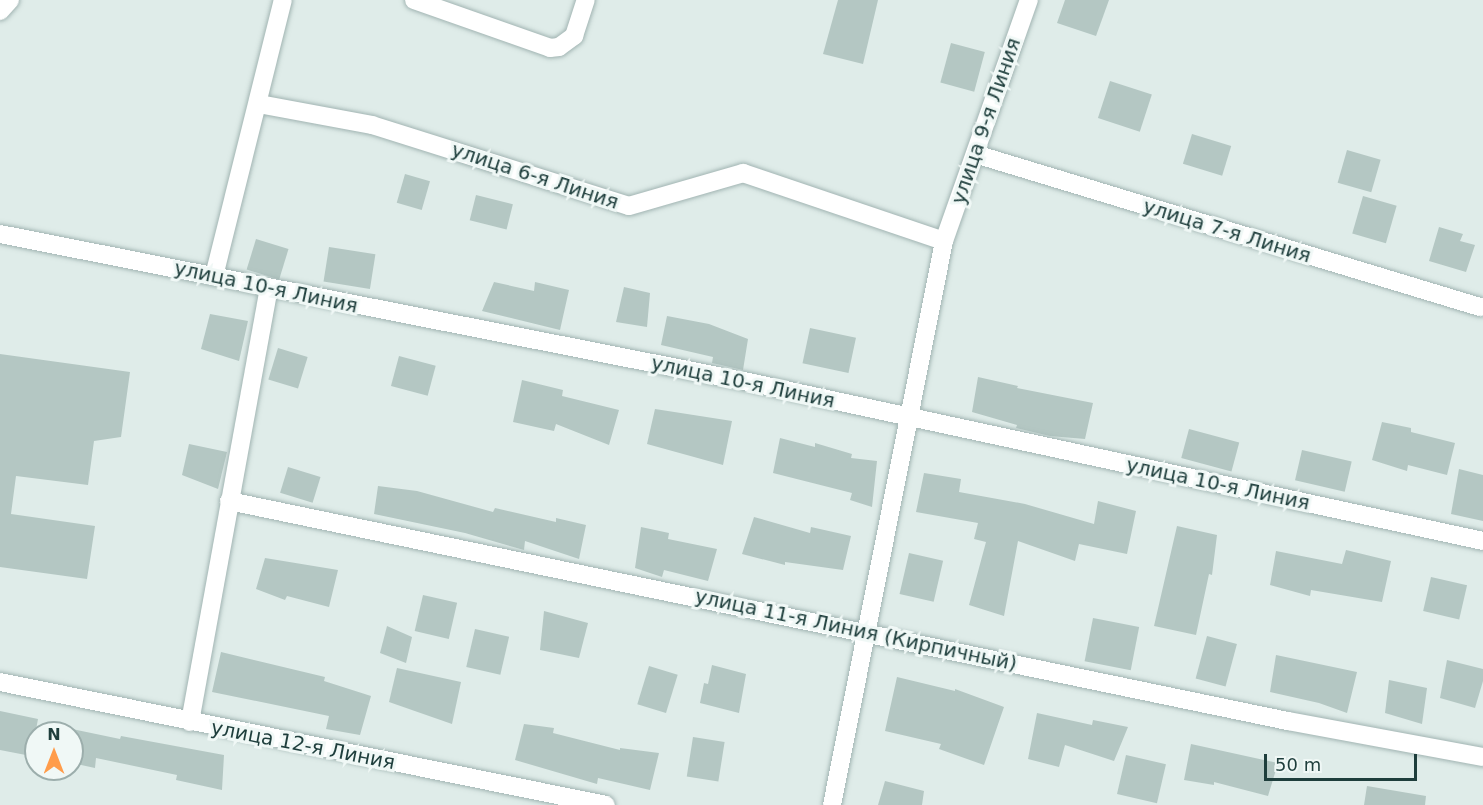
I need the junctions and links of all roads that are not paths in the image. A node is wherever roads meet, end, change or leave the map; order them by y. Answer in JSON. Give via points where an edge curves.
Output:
{"nodes":[{"id":1,"x":10,"y":0,"type":"edge"},
{"id":2,"x":283,"y":0,"type":"edge"},
{"id":3,"x":414,"y":0,"type":"edge"},
{"id":4,"x":586,"y":0,"type":"edge"},
{"id":5,"x":1029,"y":0,"type":"edge"},
{"id":6,"x":0,"y":11,"type":"edge"},
{"id":7,"x":259,"y":104,"type":"junction"},
{"id":8,"x":975,"y":154,"type":"junction"},
{"id":9,"x":0,"y":234,"type":"edge"},
{"id":10,"x":944,"y":241,"type":"junction"},
{"id":11,"x":214,"y":276,"type":"junction"},
{"id":12,"x":269,"y":288,"type":"junction"},
{"id":13,"x":1480,"y":307,"type":"dead end"},
{"id":14,"x":908,"y":418,"type":"junction"},
{"id":15,"x":229,"y":501,"type":"junction"},
{"id":16,"x":1483,"y":541,"type":"edge"},
{"id":17,"x":866,"y":632,"type":"junction"},
{"id":18,"x":0,"y":682,"type":"edge"},
{"id":19,"x":190,"y":723,"type":"junction"},
{"id":20,"x":1483,"y":757,"type":"edge"},
{"id":21,"x":606,"y":805,"type":"edge"},
{"id":22,"x":832,"y":805,"type":"edge"}],
"edges":[{"from":1,"to":6,"type":"street"},
{"from":2,"to":7,"type":"street"},
{"from":3,"to":4,"type":"street","via":[[550,48],[559,47],[574,36]]},
{"from":5,"to":8,"type":"street","name":"улица 9-я Линия"},
{"from":7,"to":10,"type":"street","name":"улица 6-я Линия","via":[[372,125],[629,206],[743,173]]},
{"from":7,"to":11,"type":"street"},
{"from":8,"to":10,"type":"street","name":"улица 9-я Линия"},
{"from":8,"to":13,"type":"street","name":"улица 7-я Линия"},
{"from":9,"to":11,"type":"street","name":"улица 10-я Линия"},
{"from":10,"to":14,"type":"street"},
{"from":11,"to":12,"type":"street","name":"улица 10-я Линия"},
{"from":12,"to":14,"type":"street","name":"улица 10-я Линия","via":[[753,383]]},
{"from":12,"to":15,"type":"street"},
{"from":14,"to":16,"type":"street","name":"улица 10-я Линия"},
{"from":14,"to":17,"type":"street"},
{"from":15,"to":17,"type":"street","name":"улица 11-я Линия (Кирпичный)"},
{"from":15,"to":19,"type":"street"},
{"from":17,"to":20,"type":"street","name":"улица 11-я Линия (Кирпичный)","via":[[1288,722]]},
{"from":17,"to":22,"type":"street"},
{"from":18,"to":19,"type":"street","name":"улица 12-я Линия"},
{"from":19,"to":21,"type":"street","name":"улица 12-я Линия"}]}
